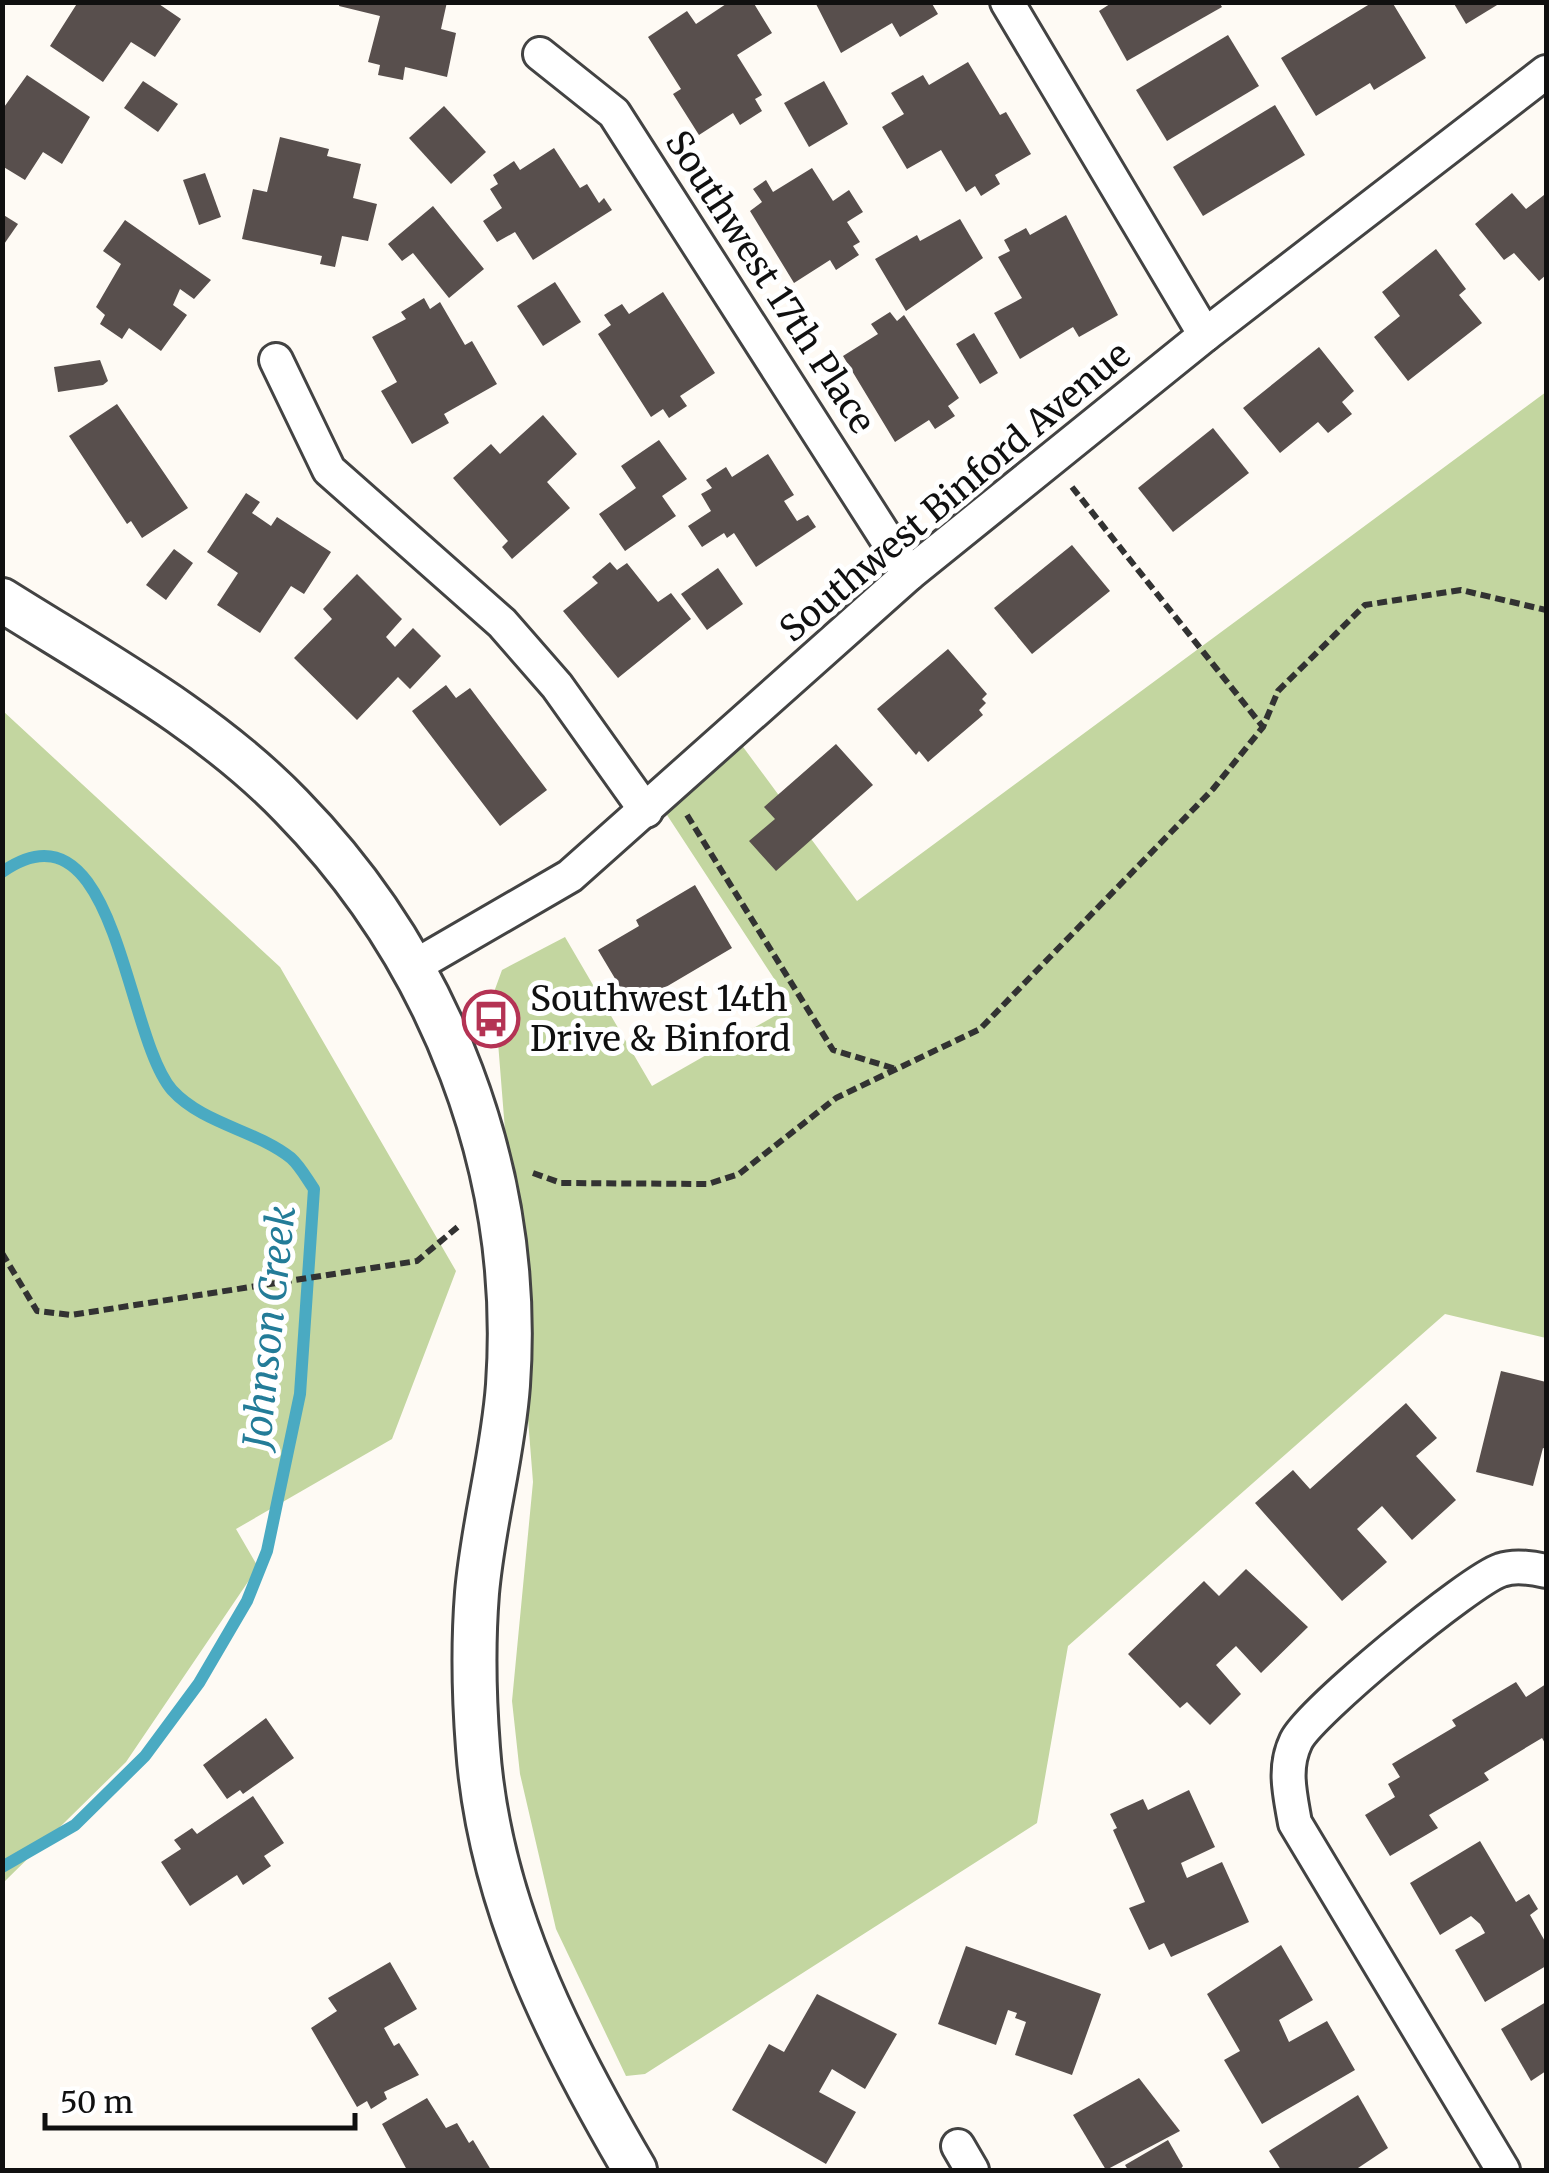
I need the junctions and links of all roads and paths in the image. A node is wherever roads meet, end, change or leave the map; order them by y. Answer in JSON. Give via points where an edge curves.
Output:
{"nodes":[{"id":1,"x":1007,"y":2,"type":"edge"},
{"id":2,"x":540,"y":54,"type":"dead end"},
{"id":3,"x":1546,"y":72,"type":"edge"},
{"id":4,"x":1206,"y":335,"type":"junction"},
{"id":5,"x":276,"y":360,"type":"dead end"},
{"id":6,"x":1052,"y":463,"type":"junction"},
{"id":7,"x":910,"y":574,"type":"junction"},
{"id":8,"x":2,"y":600,"type":"edge"},
{"id":9,"x":1546,"y":610,"type":"edge"},
{"id":10,"x":1263,"y":726,"type":"junction"},
{"id":11,"x":658,"y":800,"type":"junction"},
{"id":12,"x":413,"y":967,"type":"junction"},
{"id":13,"x":896,"y":1069,"type":"junction"},
{"id":14,"x":520,"y":1175,"type":"dead end"},
{"id":15,"x":465,"y":1220,"type":"dead end"},
{"id":16,"x":2,"y":1254,"type":"edge"},
{"id":17,"x":1546,"y":1572,"type":"edge"},
{"id":18,"x":636,"y":2170,"type":"edge"},
{"id":19,"x":1503,"y":2170,"type":"edge"}],
"edges":[{"from":1,"to":4,"type":"street"},
{"from":2,"to":7,"type":"street","name":"Southwest 17th Place","via":[[614,113]]},
{"from":3,"to":4,"type":"street","name":"Southwest Binford Avenue"},
{"from":4,"to":6,"type":"street","name":"Southwest Binford Avenue"},
{"from":5,"to":11,"type":"street","via":[[329,470],[502,623]]},
{"from":6,"to":7,"type":"street","name":"Southwest Binford Avenue"},
{"from":6,"to":10,"type":"path"},
{"from":7,"to":11,"type":"street","name":"Southwest Binford Avenue"},
{"from":8,"to":12,"type":"street","via":[[243,760],[334,852]]},
{"from":9,"to":10,"type":"path","via":[[1461,590],[1365,605],[1278,691]]},
{"from":10,"to":13,"type":"path","via":[[1212,789],[980,1029]]},
{"from":11,"to":12,"type":"street","name":"Southwest Binford Avenue","via":[[570,876]]},
{"from":11,"to":13,"type":"path","via":[[833,1050]]},
{"from":12,"to":18,"type":"street","via":[[479,1123],[506,1257],[508,1388],[475,1644],[478,1753],[496,1857],[550,2014]]},
{"from":13,"to":14,"type":"path","via":[[836,1098],[725,1181],[561,1184]]},
{"from":15,"to":16,"type":"path","via":[[427,1256],[385,1266],[51,1316],[26,1298]]},
{"from":17,"to":19,"type":"street","via":[[1503,1569],[1468,1588],[1320,1714],[1297,1738],[1287,1772],[1295,1823]]}]}
